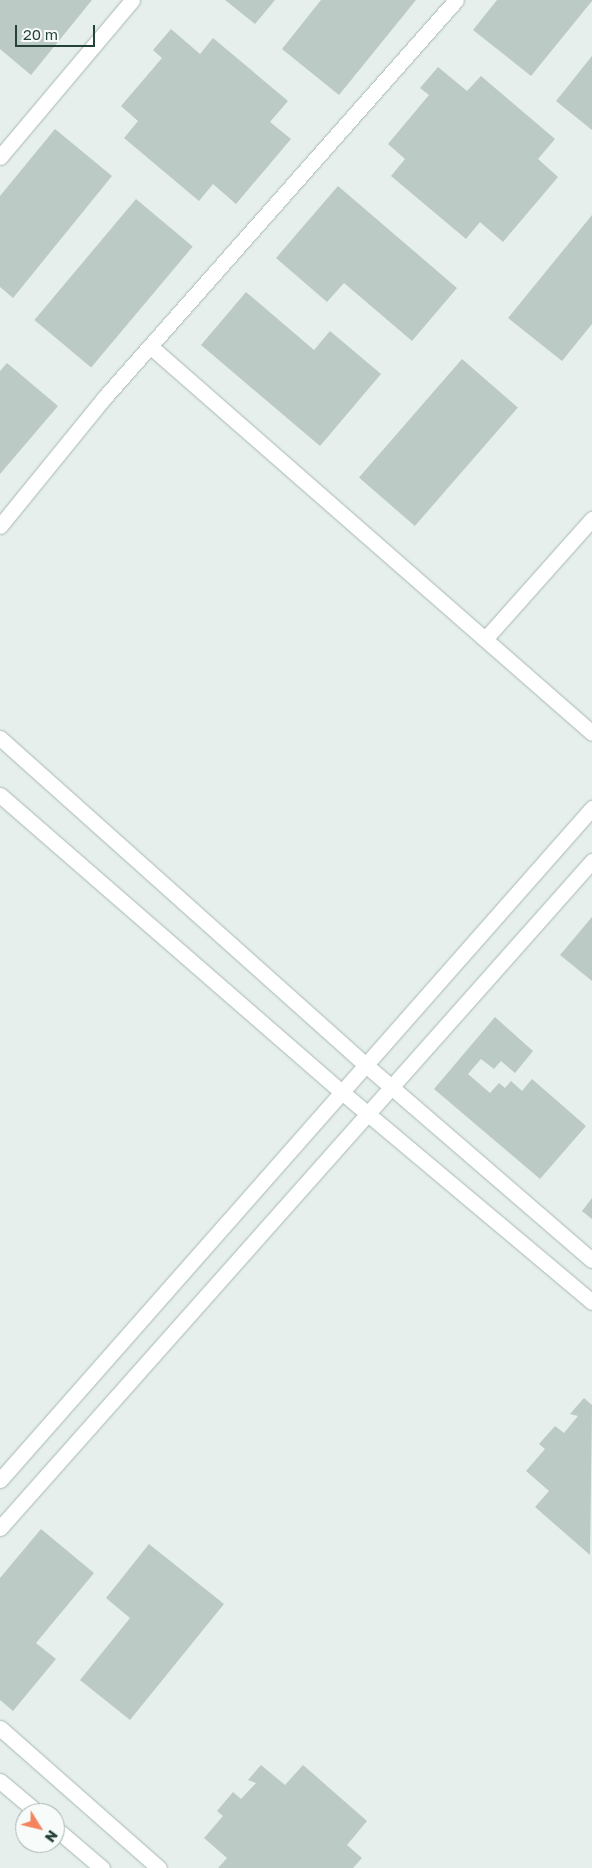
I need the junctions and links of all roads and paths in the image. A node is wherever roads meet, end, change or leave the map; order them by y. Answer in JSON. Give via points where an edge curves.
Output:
{"nodes":[{"id":1,"x":132,"y":0,"type":"edge"},
{"id":2,"x":456,"y":0,"type":"edge"},
{"id":3,"x":0,"y":157,"type":"edge"},
{"id":4,"x":150,"y":346,"type":"junction"},
{"id":5,"x":592,"y":519,"type":"edge"},
{"id":6,"x":0,"y":526,"type":"edge"},
{"id":7,"x":485,"y":639,"type":"junction"},
{"id":8,"x":592,"y":733,"type":"edge"},
{"id":9,"x":0,"y":738,"type":"edge"},
{"id":10,"x":0,"y":795,"type":"edge"},
{"id":11,"x":592,"y":808,"type":"edge"},
{"id":12,"x":592,"y":861,"type":"edge"},
{"id":13,"x":367,"y":1066,"type":"junction"},
{"id":14,"x":392,"y":1087,"type":"junction"},
{"id":15,"x":342,"y":1093,"type":"junction"},
{"id":16,"x":368,"y":1114,"type":"junction"},
{"id":17,"x":592,"y":1260,"type":"edge"},
{"id":18,"x":592,"y":1302,"type":"edge"},
{"id":19,"x":0,"y":1480,"type":"edge"},
{"id":20,"x":0,"y":1528,"type":"edge"},
{"id":21,"x":0,"y":1728,"type":"edge"},
{"id":22,"x":0,"y":1781,"type":"edge"},
{"id":23,"x":26,"y":1803,"type":"edge"},
{"id":24,"x":65,"y":1837,"type":"edge"},
{"id":25,"x":102,"y":1868,"type":"edge"},
{"id":26,"x":159,"y":1868,"type":"edge"}],
"edges":[{"from":1,"to":3,"type":"street"},
{"from":2,"to":4,"type":"street"},
{"from":4,"to":6,"type":"street"},
{"from":4,"to":7,"type":"street"},
{"from":5,"to":7,"type":"street"},
{"from":7,"to":8,"type":"street"},
{"from":9,"to":13,"type":"street"},
{"from":10,"to":15,"type":"street"},
{"from":11,"to":13,"type":"street"},
{"from":12,"to":14,"type":"street"},
{"from":13,"to":14,"type":"street"},
{"from":13,"to":15,"type":"street"},
{"from":14,"to":16,"type":"street"},
{"from":14,"to":17,"type":"street"},
{"from":15,"to":16,"type":"street"},
{"from":15,"to":19,"type":"street"},
{"from":16,"to":18,"type":"street"},
{"from":16,"to":20,"type":"street"},
{"from":21,"to":26,"type":"street"},
{"from":22,"to":23,"type":"street"},
{"from":24,"to":25,"type":"street"}]}
